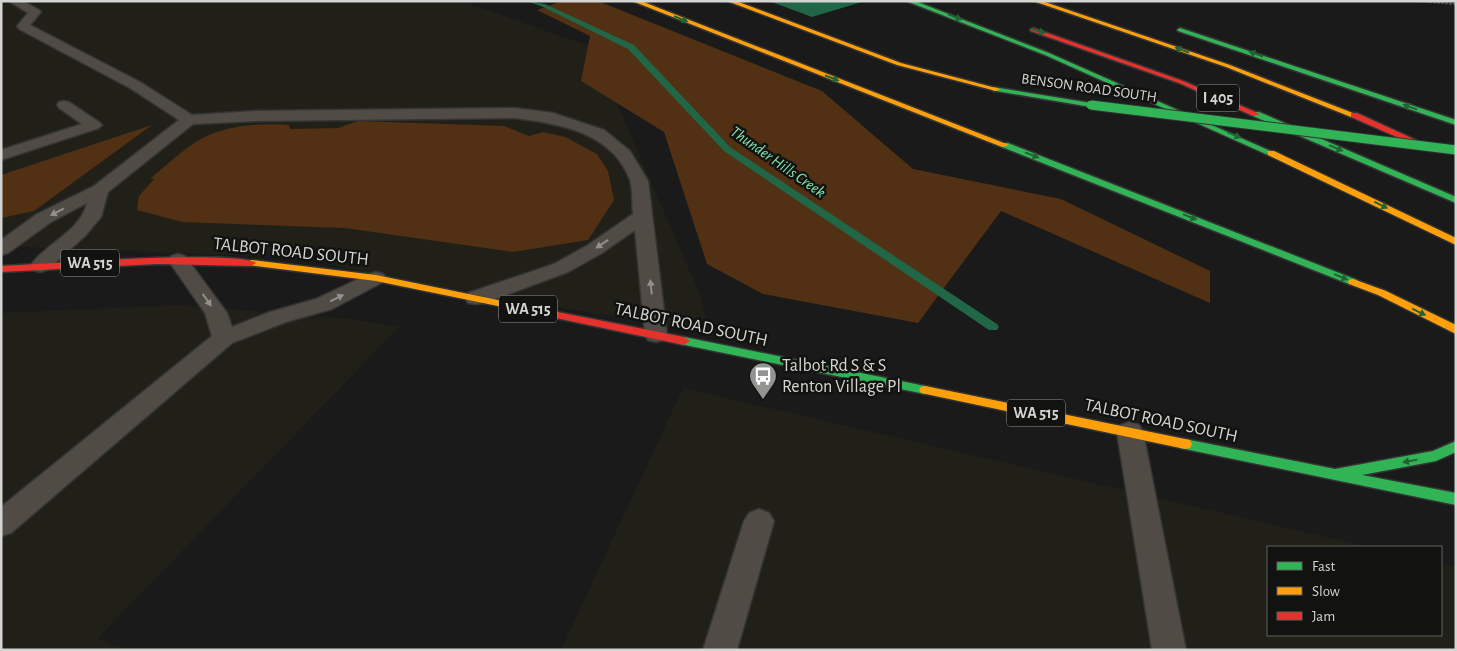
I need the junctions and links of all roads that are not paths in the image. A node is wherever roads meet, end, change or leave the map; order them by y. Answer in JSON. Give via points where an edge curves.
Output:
{"nodes":[{"id":1,"x":636,"y":1,"type":"edge"},
{"id":2,"x":730,"y":1,"type":"edge"},
{"id":3,"x":909,"y":1,"type":"edge"},
{"id":4,"x":1036,"y":1,"type":"edge"},
{"id":5,"x":16,"y":3,"type":"edge"},
{"id":6,"x":1,"y":8,"type":"edge"},
{"id":7,"x":1020,"y":26,"type":"dead end"},
{"id":8,"x":1166,"y":26,"type":"dead end"},
{"id":9,"x":1228,"y":66,"type":"junction"},
{"id":10,"x":64,"y":105,"type":"dead end"},
{"id":11,"x":1383,"y":115,"type":"dead end"},
{"id":12,"x":189,"y":120,"type":"junction"},
{"id":13,"x":1456,"y":123,"type":"edge"},
{"id":14,"x":1438,"y":135,"type":"dead end"},
{"id":15,"x":1456,"y":142,"type":"edge"},
{"id":16,"x":1456,"y":150,"type":"edge"},
{"id":17,"x":1,"y":155,"type":"edge"},
{"id":18,"x":1456,"y":158,"type":"edge"},
{"id":19,"x":100,"y":190,"type":"junction"},
{"id":20,"x":1456,"y":200,"type":"edge"},
{"id":21,"x":642,"y":217,"type":"junction"},
{"id":22,"x":1456,"y":242,"type":"edge"},
{"id":23,"x":1,"y":249,"type":"edge"},
{"id":24,"x":178,"y":260,"type":"junction"},
{"id":25,"x":40,"y":266,"type":"junction"},
{"id":26,"x":1,"y":269,"type":"edge"},
{"id":27,"x":376,"y":278,"type":"junction"},
{"id":28,"x":476,"y":298,"type":"junction"},
{"id":29,"x":1456,"y":330,"type":"edge"},
{"id":30,"x":656,"y":335,"type":"junction"},
{"id":31,"x":224,"y":338,"type":"junction"},
{"id":32,"x":1130,"y":432,"type":"junction"},
{"id":33,"x":1456,"y":446,"type":"edge"},
{"id":34,"x":1336,"y":474,"type":"junction"},
{"id":35,"x":1456,"y":499,"type":"edge"},
{"id":36,"x":8,"y":512,"type":"edge"},
{"id":37,"x":760,"y":521,"type":"dead end"},
{"id":38,"x":720,"y":650,"type":"edge"},
{"id":39,"x":1170,"y":650,"type":"edge"}],
"edges":[{"from":1,"to":29,"type":"main road","one_way":true,"via":[[1145,198],[1373,290]]},
{"from":2,"to":16,"type":"main road","name":"BENSON ROAD SOUTH","bridge":true,"via":[[892,62],[1022,94]]},
{"from":3,"to":22,"type":"main road","one_way":true,"via":[[1008,37],[1136,91]]},
{"from":9,"to":4,"type":"main road","number":"I 405","one_way":true},
{"from":5,"to":6,"type":"lane"},
{"from":5,"to":12,"type":"lane","via":[[35,12],[23,26],[134,84]]},
{"from":7,"to":20,"type":"main road","number":"I 405","one_way":true,"via":[[1181,82]]},
{"from":13,"to":8,"type":"main road","one_way":true},
{"from":9,"to":11,"type":"main road"},
{"from":9,"to":18,"type":"main road","number":"I 405"},
{"from":10,"to":17,"type":"lane","via":[[94,125]]},
{"from":12,"to":19,"type":"lane"},
{"from":12,"to":21,"type":"lane","via":[[257,116],[515,113],[553,118],[598,133],[622,152],[639,181]]},
{"from":14,"to":15,"type":"main road"},
{"from":19,"to":23,"type":"lane","one_way":true,"via":[[44,218]]},
{"from":19,"to":25,"type":"lane","via":[[94,213]]},
{"from":21,"to":28,"type":"lane","one_way":true,"via":[[561,268]]},
{"from":30,"to":21,"type":"lane","one_way":true},
{"from":24,"to":25,"type":"main road","name":"TALBOT ROAD SOUTH","number":"WA 515"},
{"from":24,"to":27,"type":"main road","name":"TALBOT ROAD SOUTH","number":"WA 515","via":[[260,263]]},
{"from":24,"to":31,"type":"lane","one_way":true,"via":[[216,313]]},
{"from":25,"to":26,"type":"main road","name":"TALBOT ROAD SOUTH","number":"WA 515"},
{"from":27,"to":28,"type":"main road","name":"TALBOT ROAD SOUTH","number":"WA 515"},
{"from":31,"to":27,"type":"lane","one_way":true,"via":[[278,316],[324,304]]},
{"from":28,"to":30,"type":"main road","name":"TALBOT ROAD SOUTH","number":"WA 515"},
{"from":30,"to":32,"type":"main road","name":"TALBOT ROAD SOUTH","number":"WA 515"},
{"from":31,"to":36,"type":"lane"},
{"from":32,"to":34,"type":"main road","name":"TALBOT ROAD SOUTH","number":"WA 515"},
{"from":32,"to":39,"type":"lane"},
{"from":33,"to":34,"type":"main road","one_way":true,"via":[[1436,456]]},
{"from":34,"to":35,"type":"main road","name":"TALBOT ROAD SOUTH","number":"WA 515"},
{"from":37,"to":38,"type":"lane"}]}
